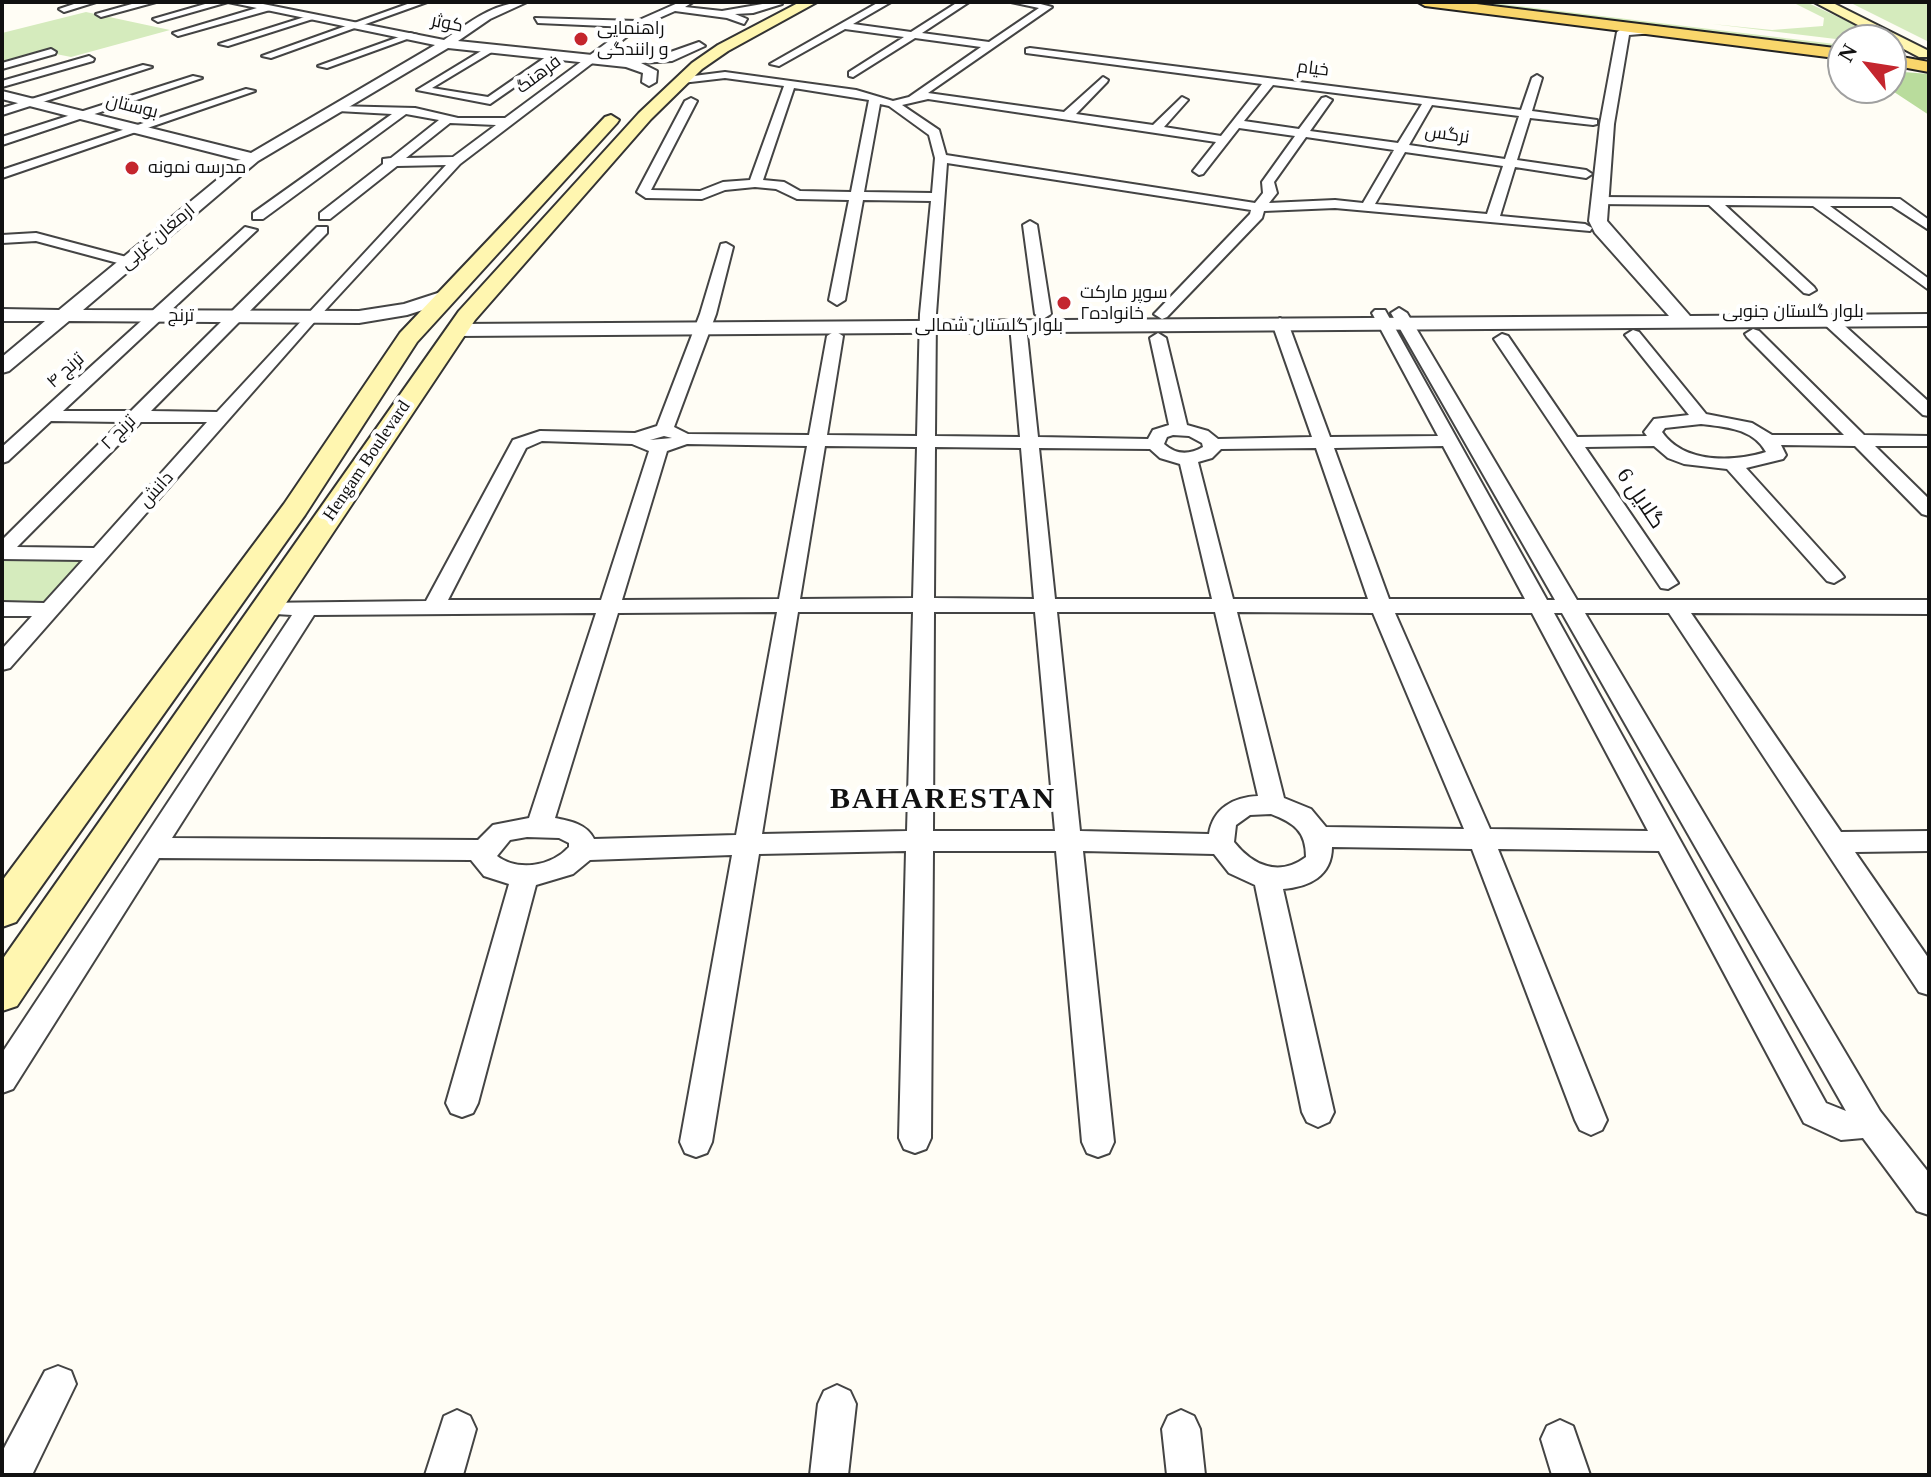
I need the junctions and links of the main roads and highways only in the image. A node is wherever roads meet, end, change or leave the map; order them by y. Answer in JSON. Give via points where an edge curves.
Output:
{"nodes":[{"id":1,"x":810,"y":2,"type":"edge"},
{"id":2,"x":1425,"y":2,"type":"edge"},
{"id":3,"x":1513,"y":2,"type":"edge"},
{"id":4,"x":1821,"y":2,"type":"edge"},
{"id":5,"x":1838,"y":2,"type":"edge"},
{"id":6,"x":779,"y":3,"type":"edge"},
{"id":7,"x":1860,"y":24,"type":"edge"},
{"id":8,"x":1827,"y":40,"type":"edge"},
{"id":9,"x":1907,"y":48,"type":"edge"},
{"id":10,"x":1827,"y":52,"type":"edge"},
{"id":11,"x":1928,"y":56,"type":"edge"},
{"id":12,"x":1907,"y":58,"type":"edge"},
{"id":13,"x":692,"y":73,"type":"junction"},
{"id":14,"x":568,"y":165,"type":"junction"},
{"id":15,"x":599,"y":166,"type":"junction"},
{"id":16,"x":95,"y":858,"type":"junction"},
{"id":17,"x":38,"y":861,"type":"junction"},
{"id":18,"x":2,"y":911,"type":"edge"},
{"id":19,"x":2,"y":993,"type":"edge"}],
"edges":[{"from":1,"to":13,"type":"main road","name":"Hengam Boulevard","via":[[723,48]]},
{"from":2,"to":10,"type":"main road"},
{"from":3,"to":8,"type":"main road"},
{"from":4,"to":7,"type":"main road"},
{"from":5,"to":11,"type":"main road"},
{"from":6,"to":13,"type":"main road","name":"Hengam Boulevard","via":[[744,21]]},
{"from":9,"to":11,"type":"main road"},
{"from":11,"to":12,"type":"main road"},
{"from":13,"to":14,"type":"main road","name":"Hengam Boulevard","via":[[667,65]]},
{"from":13,"to":15,"type":"main road","name":"Hengam Boulevard"},
{"from":14,"to":15,"type":"main road"},
{"from":14,"to":17,"type":"main road","name":"Hengam Boulevard","via":[[408,338],[295,509]]},
{"from":15,"to":16,"type":"main road","name":"Hengam Boulevard","via":[[462,323]]},
{"from":16,"to":17,"type":"main road"},
{"from":16,"to":19,"type":"main road","name":"Hengam Boulevard"},
{"from":17,"to":18,"type":"main road","name":"Hengam Boulevard"}]}
